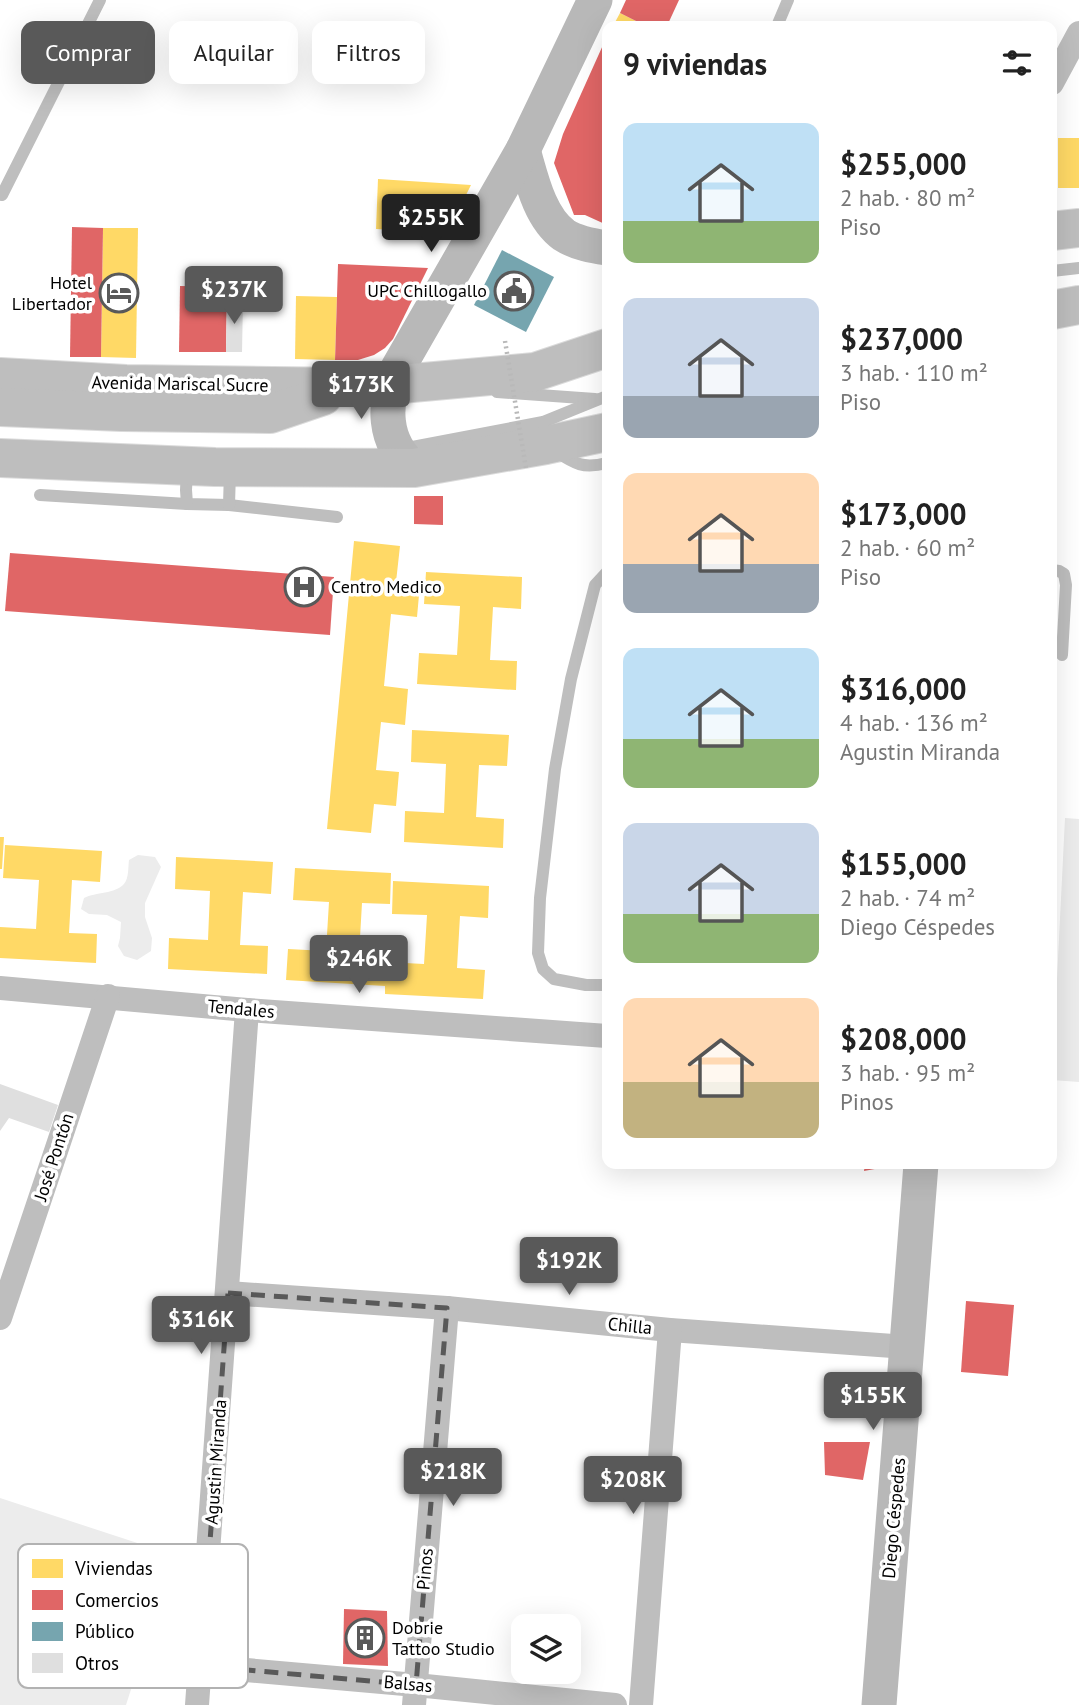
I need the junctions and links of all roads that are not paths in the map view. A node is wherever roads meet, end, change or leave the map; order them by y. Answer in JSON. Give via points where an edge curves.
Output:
{"nodes":[{"id":1,"x":100,"y":0,"type":"edge"},
{"id":2,"x":594,"y":0,"type":"edge"},
{"id":3,"x":788,"y":0,"type":"edge"},
{"id":4,"x":779,"y":21,"type":"edge"},
{"id":5,"x":1079,"y":33,"type":"edge"},
{"id":6,"x":1057,"y":74,"type":"edge"},
{"id":7,"x":523,"y":150,"type":"junction"},
{"id":8,"x":2,"y":195,"type":"dead end"},
{"id":9,"x":1079,"y":228,"type":"edge"},
{"id":10,"x":1057,"y":230,"type":"edge"},
{"id":11,"x":602,"y":247,"type":"edge"},
{"id":12,"x":1079,"y":268,"type":"edge"},
{"id":13,"x":1057,"y":270,"type":"edge"},
{"id":14,"x":1079,"y":305,"type":"edge"},
{"id":15,"x":1057,"y":309,"type":"edge"},
{"id":16,"x":602,"y":350,"type":"edge"},
{"id":17,"x":0,"y":377,"type":"edge"},
{"id":18,"x":390,"y":385,"type":"junction"},
{"id":19,"x":348,"y":387,"type":"junction"},
{"id":20,"x":474,"y":391,"type":"dead end"},
{"id":21,"x":488,"y":391,"type":"dead end"},
{"id":22,"x":0,"y":407,"type":"edge"},
{"id":23,"x":602,"y":409,"type":"edge"},
{"id":24,"x":602,"y":409,"type":"edge"},
{"id":25,"x":602,"y":410,"type":"edge"},
{"id":26,"x":398,"y":456,"type":"junction"},
{"id":27,"x":536,"y":456,"type":"junction"},
{"id":28,"x":0,"y":458,"type":"edge"},
{"id":29,"x":602,"y":464,"type":"edge"},
{"id":30,"x":187,"y":465,"type":"junction"},
{"id":31,"x":230,"y":467,"type":"junction"},
{"id":32,"x":40,"y":495,"type":"dead end"},
{"id":33,"x":187,"y":504,"type":"junction"},
{"id":34,"x":229,"y":505,"type":"junction"},
{"id":35,"x":337,"y":517,"type":"dead end"},
{"id":36,"x":1057,"y":570,"type":"edge"},
{"id":37,"x":602,"y":577,"type":"edge"},
{"id":38,"x":1062,"y":655,"type":"dead end"},
{"id":39,"x":602,"y":985,"type":"edge"},
{"id":40,"x":0,"y":988,"type":"edge"},
{"id":41,"x":108,"y":996,"type":"junction"},
{"id":42,"x":247,"y":1010,"type":"junction"},
{"id":43,"x":602,"y":1037,"type":"edge"},
{"id":44,"x":920,"y":1169,"type":"edge"},
{"id":45,"x":228,"y":1293,"type":"junction"},
{"id":46,"x":2,"y":1308,"type":"edge"},
{"id":47,"x":447,"y":1308,"type":"junction"},
{"id":48,"x":670,"y":1330,"type":"junction"},
{"id":49,"x":907,"y":1347,"type":"junction"},
{"id":50,"x":210,"y":1544,"type":"edge"},
{"id":51,"x":248,"y":1672,"type":"edge"},
{"id":52,"x":415,"y":1695,"type":"edge"},
{"id":53,"x":615,"y":1705,"type":"edge"},
{"id":54,"x":641,"y":1705,"type":"edge"},
{"id":55,"x":879,"y":1705,"type":"edge"}],
"edges":[{"from":1,"to":8,"type":"lane"},
{"from":2,"to":7,"type":"street"},
{"from":3,"to":4,"type":"lane"},
{"from":5,"to":6,"type":"street"},
{"from":7,"to":11,"type":"street","via":[[548,217],[564,235]]},
{"from":7,"to":18,"type":"street"},
{"from":9,"to":10,"type":"main road"},
{"from":12,"to":13,"type":"lane"},
{"from":14,"to":15,"type":"main road"},
{"from":16,"to":18,"type":"main road","name":"Avenida Mariscal Sucre","via":[[535,372]]},
{"from":17,"to":19,"type":"main road","name":"Avenida Mariscal Sucre"},
{"from":18,"to":19,"type":"main road","name":"Avenida Mariscal Sucre"},
{"from":18,"to":20,"type":"lane"},
{"from":18,"to":26,"type":"street","via":[[390,433]]},
{"from":19,"to":22,"type":"main road","via":[[270,414]]},
{"from":21,"to":24,"type":"lane"},
{"from":23,"to":26,"type":"lane"},
{"from":25,"to":27,"type":"main road"},
{"from":26,"to":27,"type":"main road"},
{"from":26,"to":31,"type":"main road"},
{"from":27,"to":29,"type":"lane"},
{"from":28,"to":30,"type":"main road"},
{"from":30,"to":31,"type":"main road"},
{"from":30,"to":33,"type":"lane"},
{"from":31,"to":34,"type":"lane"},
{"from":32,"to":33,"type":"lane"},
{"from":33,"to":34,"type":"lane"},
{"from":34,"to":35,"type":"lane"},
{"from":36,"to":38,"type":"lane","via":[[1064,574],[1066,585]]},
{"from":37,"to":39,"type":"lane","via":[[594,586],[571,679],[555,769],[538,953],[542,969],[554,979]]},
{"from":40,"to":41,"type":"street","name":"Tendales"},
{"from":41,"to":42,"type":"street","name":"Tendales"},
{"from":41,"to":46,"type":"street","name":"José Pontón"},
{"from":42,"to":43,"type":"street","name":"Tendales"},
{"from":42,"to":45,"type":"street","name":"Agustin Miranda"},
{"from":44,"to":49,"type":"street","name":"Diego Céspedes"},
{"from":45,"to":47,"type":"street","name":"Chilla"},
{"from":45,"to":50,"type":"street","name":"Agustin Miranda"},
{"from":47,"to":48,"type":"street","name":"Chilla"},
{"from":47,"to":52,"type":"street","name":"Pinos"},
{"from":48,"to":49,"type":"street","name":"Chilla"},
{"from":48,"to":54,"type":"street"},
{"from":49,"to":55,"type":"street","name":"Diego Céspedes"},
{"from":51,"to":52,"type":"street","name":"Balsas"},
{"from":52,"to":53,"type":"street","name":"Balsas"}]}
